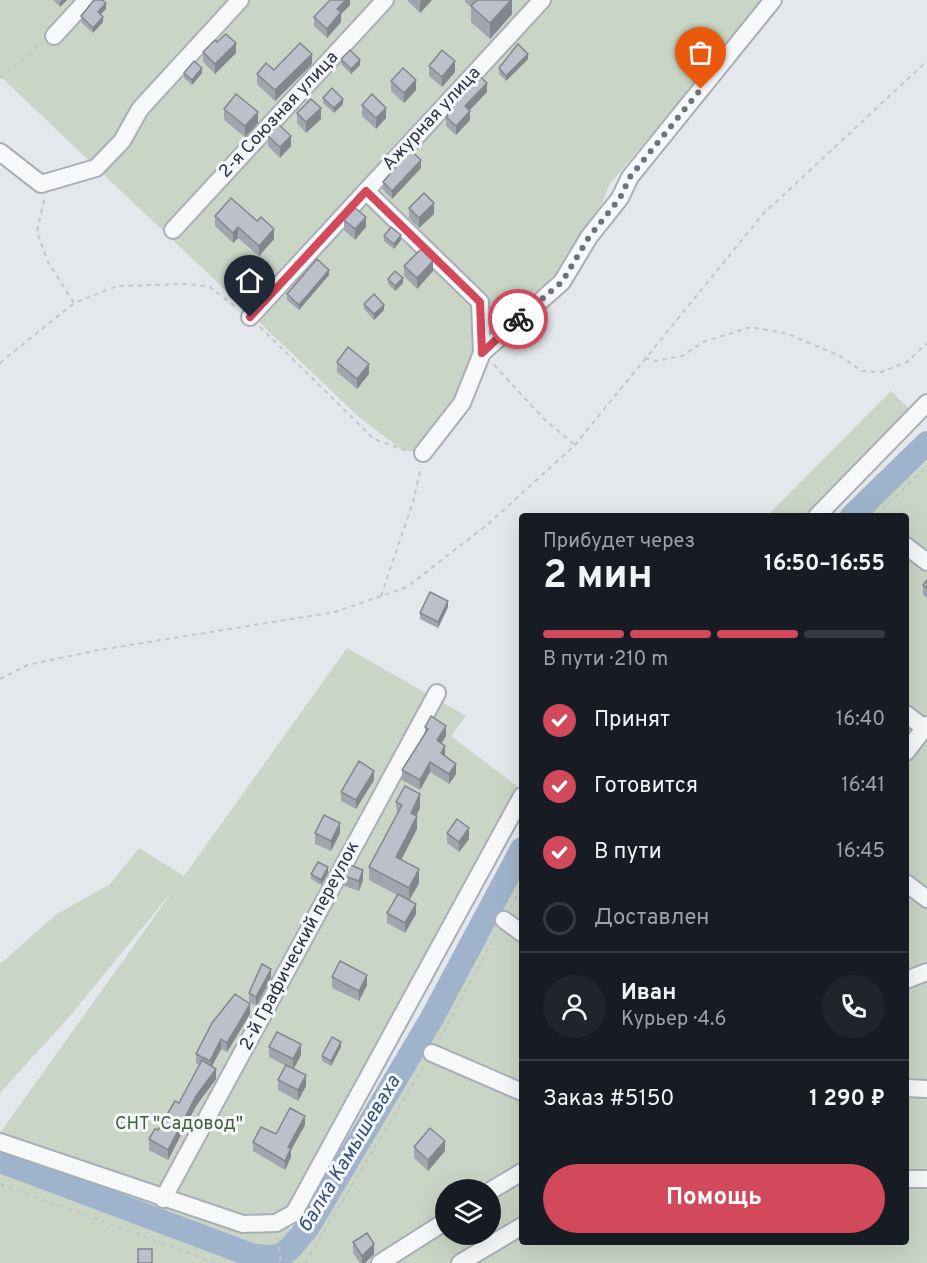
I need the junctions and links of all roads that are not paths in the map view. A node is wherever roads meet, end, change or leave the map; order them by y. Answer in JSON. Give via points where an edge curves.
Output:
{"nodes":[{"id":1,"x":87,"y":0,"type":"edge"},
{"id":2,"x":240,"y":0,"type":"edge"},
{"id":3,"x":385,"y":0,"type":"edge"},
{"id":4,"x":542,"y":0,"type":"edge"},
{"id":5,"x":773,"y":0,"type":"edge"},
{"id":6,"x":54,"y":36,"type":"road end"},
{"id":7,"x":0,"y":152,"type":"edge"},
{"id":8,"x":366,"y":191,"type":"junction"},
{"id":9,"x":172,"y":230,"type":"dead end"},
{"id":10,"x":250,"y":317,"type":"road end"},
{"id":11,"x":482,"y":353,"type":"junction"},
{"id":12,"x":927,"y":403,"type":"edge"},
{"id":13,"x":423,"y":453,"type":"road end"},
{"id":14,"x":820,"y":513,"type":"edge"},
{"id":15,"x":909,"y":548,"type":"edge"},
{"id":16,"x":927,"y":562,"type":"edge"},
{"id":17,"x":437,"y":693,"type":"dead end"},
{"id":18,"x":909,"y":716,"type":"edge"},
{"id":19,"x":926,"y":728,"type":"edge"},
{"id":20,"x":909,"y":748,"type":"edge"},
{"id":21,"x":519,"y":801,"type":"edge"},
{"id":22,"x":909,"y":885,"type":"edge"},
{"id":23,"x":927,"y":899,"type":"edge"},
{"id":24,"x":504,"y":920,"type":"road end"},
{"id":25,"x":519,"y":931,"type":"edge"},
{"id":26,"x":927,"y":972,"type":"edge"},
{"id":27,"x":909,"y":979,"type":"edge"},
{"id":28,"x":432,"y":1053,"type":"road end"},
{"id":29,"x":909,"y":1088,"type":"edge"},
{"id":30,"x":927,"y":1089,"type":"edge"},
{"id":31,"x":519,"y":1091,"type":"edge"},
{"id":32,"x":0,"y":1142,"type":"edge"},
{"id":33,"x":519,"y":1174,"type":"edge"},
{"id":34,"x":909,"y":1179,"type":"edge"},
{"id":35,"x":927,"y":1179,"type":"edge"},
{"id":36,"x":501,"y":1184,"type":"edge"},
{"id":37,"x":163,"y":1199,"type":"junction"},
{"id":38,"x":435,"y":1228,"type":"edge"},
{"id":39,"x":519,"y":1228,"type":"edge"},
{"id":40,"x":380,"y":1263,"type":"edge"},
{"id":41,"x":460,"y":1263,"type":"edge"}],
"edges":[{"from":1,"to":6,"type":"street"},
{"from":2,"to":7,"type":"street","via":[[140,109],[122,141],[96,168],[41,184]]},
{"from":3,"to":9,"type":"street","name":"2-я Союзная улица"},
{"from":4,"to":8,"type":"street","name":"Ажурная улица"},
{"from":5,"to":11,"type":"street","via":[[630,177],[620,198],[589,237],[562,282]]},
{"from":8,"to":10,"type":"street","name":"Ажурная улица"},
{"from":8,"to":11,"type":"street","via":[[480,302]]},
{"from":11,"to":13,"type":"street","via":[[462,403]]},
{"from":12,"to":14,"type":"street"},
{"from":15,"to":16,"type":"street"},
{"from":17,"to":37,"type":"street","name":"2-й Графический переулок"},
{"from":18,"to":19,"type":"street"},
{"from":19,"to":20,"type":"street"},
{"from":21,"to":37,"type":"street","via":[[294,1212],[276,1223],[243,1224]]},
{"from":22,"to":23,"type":"street"},
{"from":24,"to":25,"type":"street"},
{"from":26,"to":27,"type":"street"},
{"from":28,"to":31,"type":"street"},
{"from":29,"to":30,"type":"street"},
{"from":32,"to":37,"type":"street"},
{"from":33,"to":36,"type":"street"},
{"from":34,"to":35,"type":"street"},
{"from":38,"to":40,"type":"street"},
{"from":39,"to":41,"type":"street"}]}
